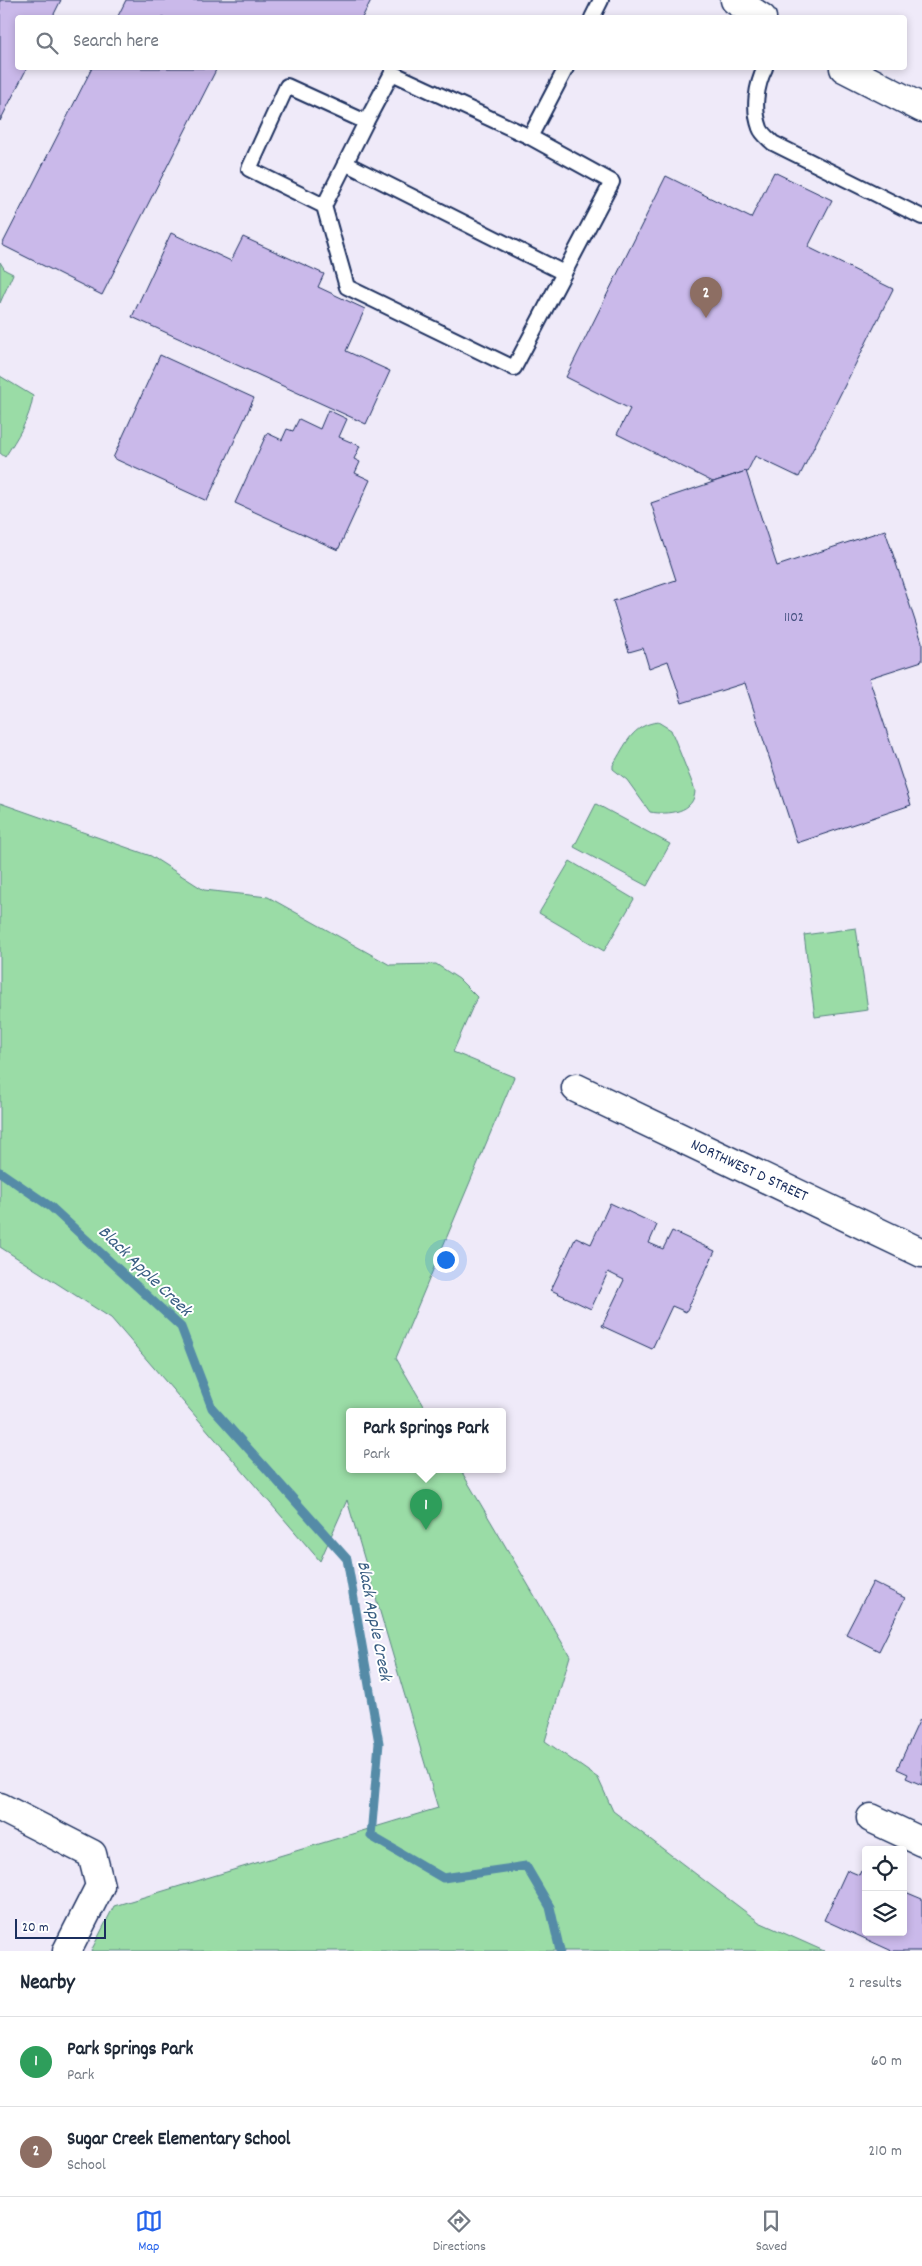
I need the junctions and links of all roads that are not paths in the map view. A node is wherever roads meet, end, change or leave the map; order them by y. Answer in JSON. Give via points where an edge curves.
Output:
{"nodes":[{"id":1,"x":600,"y":0,"type":"edge"},
{"id":2,"x":593,"y":15,"type":"edge"},
{"id":3,"x":565,"y":70,"type":"edge"},
{"id":4,"x":764,"y":70,"type":"edge"},
{"id":5,"x":848,"y":70,"type":"edge"},
{"id":6,"x":922,"y":108,"type":"edge"},
{"id":7,"x":366,"y":122,"type":"junction"},
{"id":8,"x":530,"y":137,"type":"junction"},
{"id":9,"x":345,"y":164,"type":"junction"},
{"id":10,"x":324,"y":206,"type":"junction"},
{"id":11,"x":922,"y":217,"type":"edge"},
{"id":12,"x":564,"y":273,"type":"junction"},
{"id":13,"x":576,"y":1088,"type":"dead end"},
{"id":14,"x":922,"y":1254,"type":"edge"},
{"id":15,"x":0,"y":1807,"type":"edge"},
{"id":16,"x":871,"y":1818,"type":"dead end"},
{"id":17,"x":922,"y":1842,"type":"edge"},
{"id":18,"x":67,"y":1951,"type":"edge"}],
"edges":[{"from":1,"to":2,"type":"lane"},
{"from":3,"to":8,"type":"lane"},
{"from":4,"to":11,"type":"lane","via":[[759,80],[756,109],[761,130],[773,143]]},
{"from":5,"to":6,"type":"street"},
{"from":7,"to":8,"type":"lane","via":[[392,73]]},
{"from":7,"to":9,"type":"lane"},
{"from":7,"to":10,"type":"lane","via":[[287,86],[249,169]]},
{"from":8,"to":12,"type":"lane","via":[[612,182]]},
{"from":9,"to":10,"type":"lane"},
{"from":9,"to":12,"type":"lane"},
{"from":10,"to":12,"type":"lane","via":[[347,287],[514,368]]},
{"from":13,"to":14,"type":"street","name":"NORTHWEST D STREET"},
{"from":15,"to":18,"type":"street","via":[[92,1854],[100,1886]]},
{"from":16,"to":17,"type":"street"}]}
